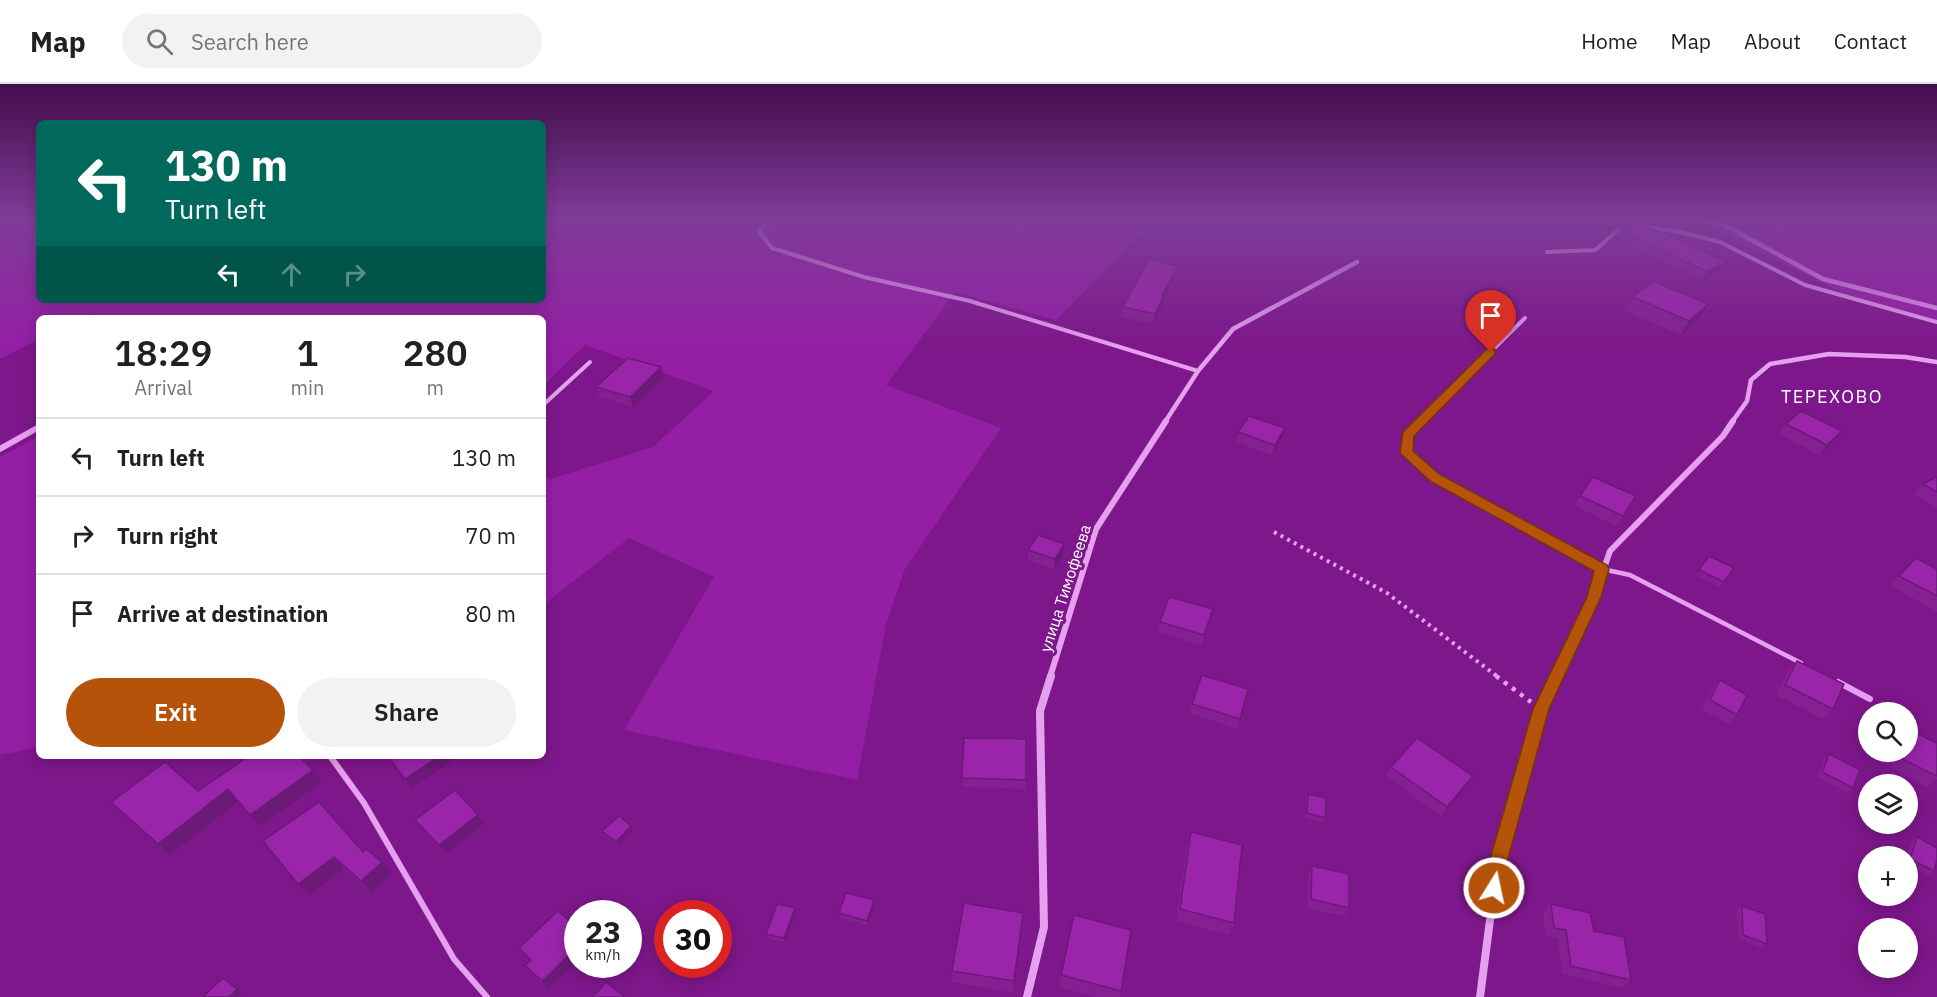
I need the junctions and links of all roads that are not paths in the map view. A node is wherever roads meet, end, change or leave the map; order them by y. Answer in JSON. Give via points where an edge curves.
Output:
{"nodes":[{"id":1,"x":815,"y":262,"type":"edge"},
{"id":2,"x":1358,"y":262,"type":"dead end"},
{"id":3,"x":1759,"y":262,"type":"edge"},
{"id":4,"x":1525,"y":318,"type":"dead end"},
{"id":5,"x":1937,"y":322,"type":"edge"},
{"id":6,"x":590,"y":362,"type":"dead end"},
{"id":7,"x":1937,"y":362,"type":"edge"},
{"id":8,"x":1198,"y":371,"type":"junction"},
{"id":9,"x":546,"y":402,"type":"edge"},
{"id":10,"x":36,"y":429,"type":"edge"},
{"id":11,"x":0,"y":449,"type":"edge"},
{"id":12,"x":1602,"y":569,"type":"junction"},
{"id":13,"x":1807,"y":666,"type":"edge"},
{"id":14,"x":1828,"y":677,"type":"edge"},
{"id":15,"x":1870,"y":699,"type":"dead end"},
{"id":16,"x":332,"y":759,"type":"edge"},
{"id":17,"x":488,"y":997,"type":"edge"},
{"id":18,"x":1027,"y":997,"type":"edge"},
{"id":19,"x":1480,"y":997,"type":"edge"}],
"edges":[{"from":1,"to":8,"type":"lane","via":[[970,301]]},
{"from":2,"to":8,"type":"street","name":"улица Тимофеева","via":[[1233,328]]},
{"from":3,"to":5,"type":"lane","via":[[1805,285]]},
{"from":4,"to":12,"type":"lane","via":[[1407,435],[1407,453],[1435,477]]},
{"from":6,"to":9,"type":"lane"},
{"from":7,"to":12,"type":"street","via":[[1829,354],[1770,364],[1751,380],[1747,401],[1723,436],[1610,551]]},
{"from":8,"to":18,"type":"street","name":"улица Тимофеева","via":[[1096,529],[1040,711],[1044,927]]},
{"from":10,"to":11,"type":"street"},
{"from":12,"to":13,"type":"lane","via":[[1630,575]]},
{"from":12,"to":19,"type":"street","via":[[1594,597],[1541,709],[1497,866]]},
{"from":14,"to":15,"type":"lane"},
{"from":16,"to":17,"type":"lane","via":[[364,803],[454,959]]}]}
